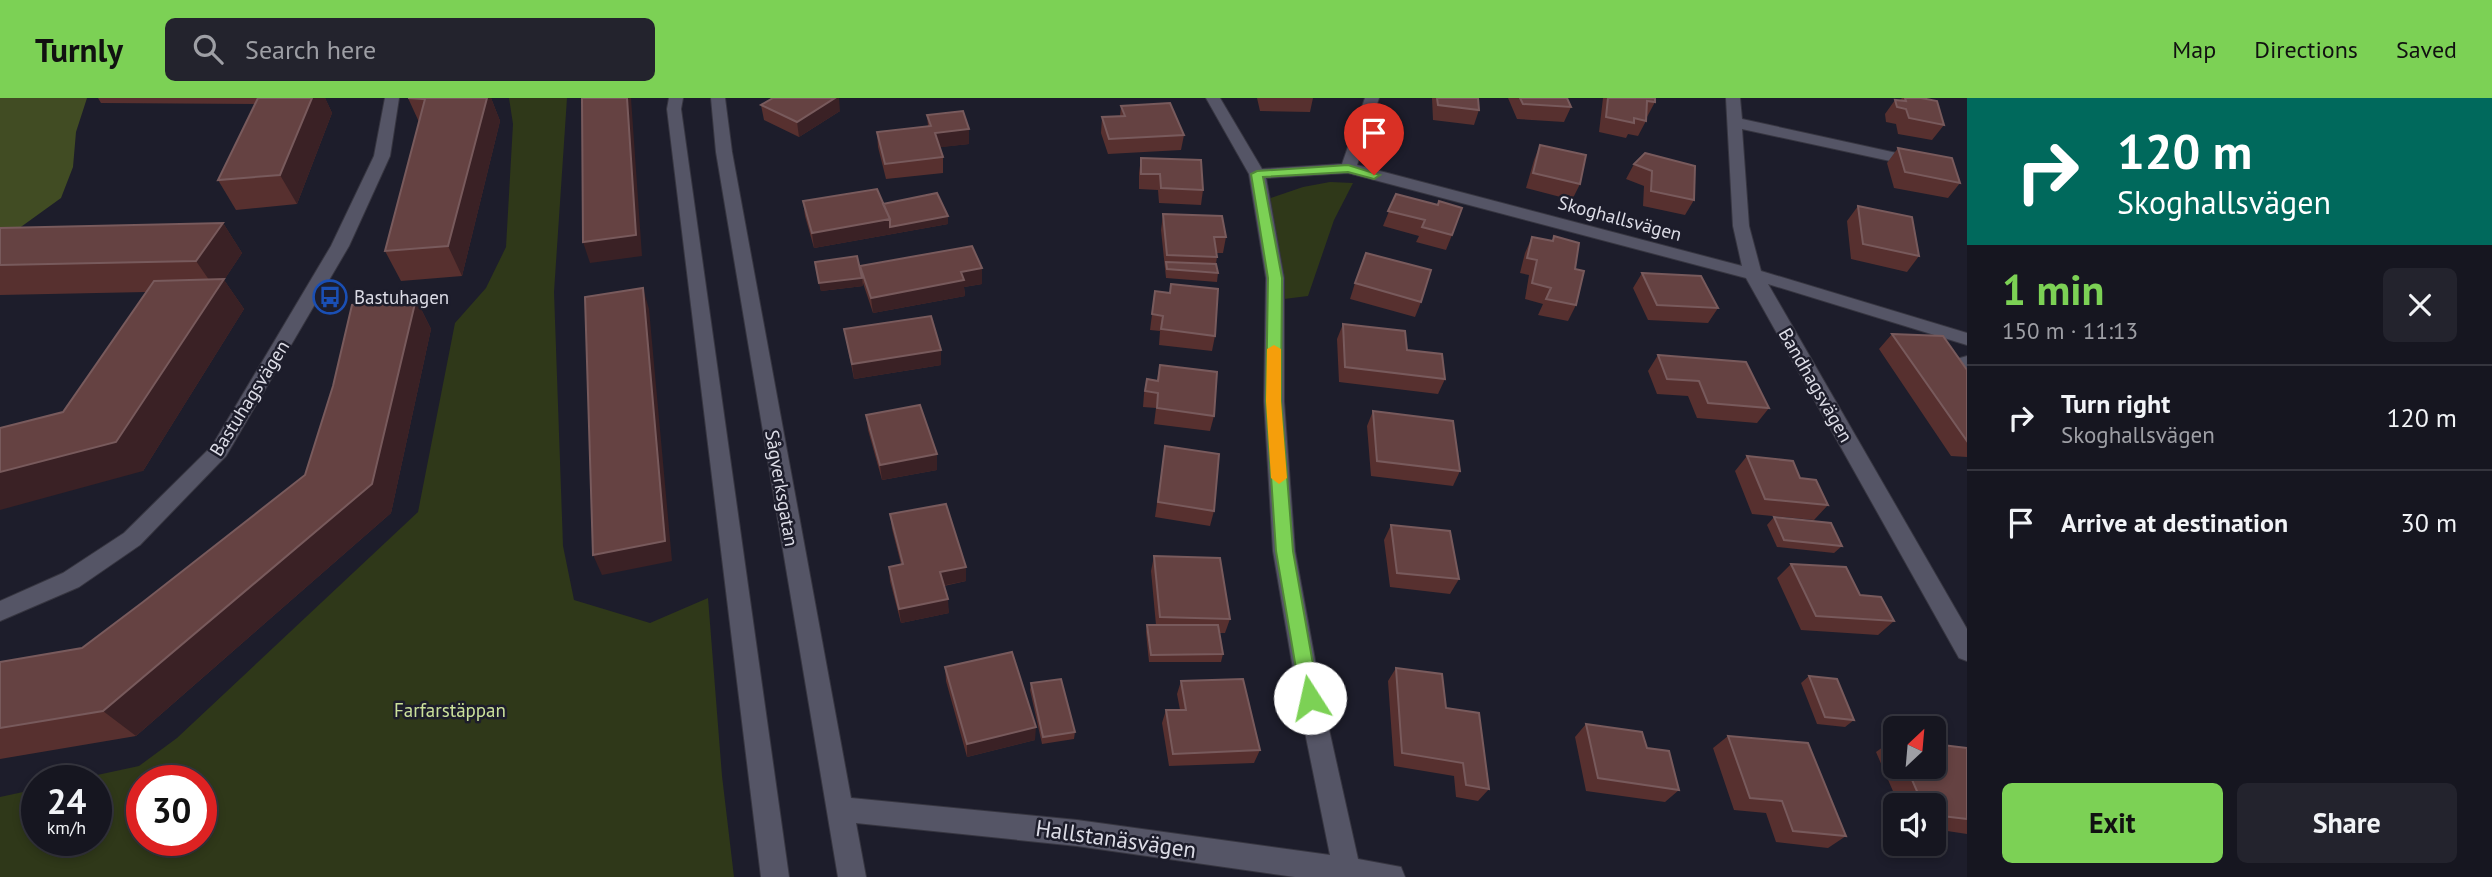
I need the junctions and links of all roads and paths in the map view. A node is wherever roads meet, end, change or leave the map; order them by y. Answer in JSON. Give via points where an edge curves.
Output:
{"nodes":[{"id":1,"x":392,"y":98,"type":"edge"},
{"id":2,"x":676,"y":98,"type":"edge"},
{"id":3,"x":718,"y":98,"type":"edge"},
{"id":4,"x":1213,"y":98,"type":"edge"},
{"id":5,"x":1372,"y":98,"type":"edge"},
{"id":6,"x":1733,"y":98,"type":"edge"},
{"id":7,"x":1733,"y":122,"type":"junction"},
{"id":8,"x":1919,"y":162,"type":"edge"},
{"id":9,"x":1348,"y":169,"type":"junction"},
{"id":10,"x":1257,"y":174,"type":"junction"},
{"id":11,"x":1753,"y":274,"type":"junction"},
{"id":12,"x":1967,"y":340,"type":"edge"},
{"id":13,"x":0,"y":611,"type":"edge"},
{"id":14,"x":1967,"y":651,"type":"edge"},
{"id":15,"x":839,"y":809,"type":"junction"},
{"id":16,"x":1348,"y":874,"type":"edge"},
{"id":17,"x":775,"y":877,"type":"edge"},
{"id":18,"x":852,"y":877,"type":"edge"},
{"id":19,"x":1391,"y":877,"type":"edge"}],
"edges":[{"from":1,"to":13,"type":"street","name":"Bastuhagsvägen","via":[[382,156],[340,246],[219,452],[132,538],[71,580]]},
{"from":2,"to":17,"type":"street"},
{"from":3,"to":15,"type":"street","name":"Sågverksgatan"},
{"from":4,"to":10,"type":"street"},
{"from":5,"to":9,"type":"street"},
{"from":6,"to":7,"type":"street","name":"Bandhagsvägen"},
{"from":7,"to":8,"type":"street"},
{"from":7,"to":11,"type":"street","name":"Bandhagsvägen","via":[[1741,226]]},
{"from":9,"to":10,"type":"street","name":"Skoghallsvägen"},
{"from":9,"to":11,"type":"street","name":"Skoghallsvägen"},
{"from":10,"to":16,"type":"street","via":[[1275,278],[1274,401],[1284,551]]},
{"from":11,"to":12,"type":"street","name":"Skoghallsvägen"},
{"from":11,"to":14,"type":"street","name":"Bandhagsvägen"},
{"from":15,"to":16,"type":"street","name":"Hallstanäsvägen","via":[[1077,833]]},
{"from":15,"to":18,"type":"street","name":"Sågverksgatan"},
{"from":16,"to":19,"type":"street","name":"Hallstanäsvägen"}]}
